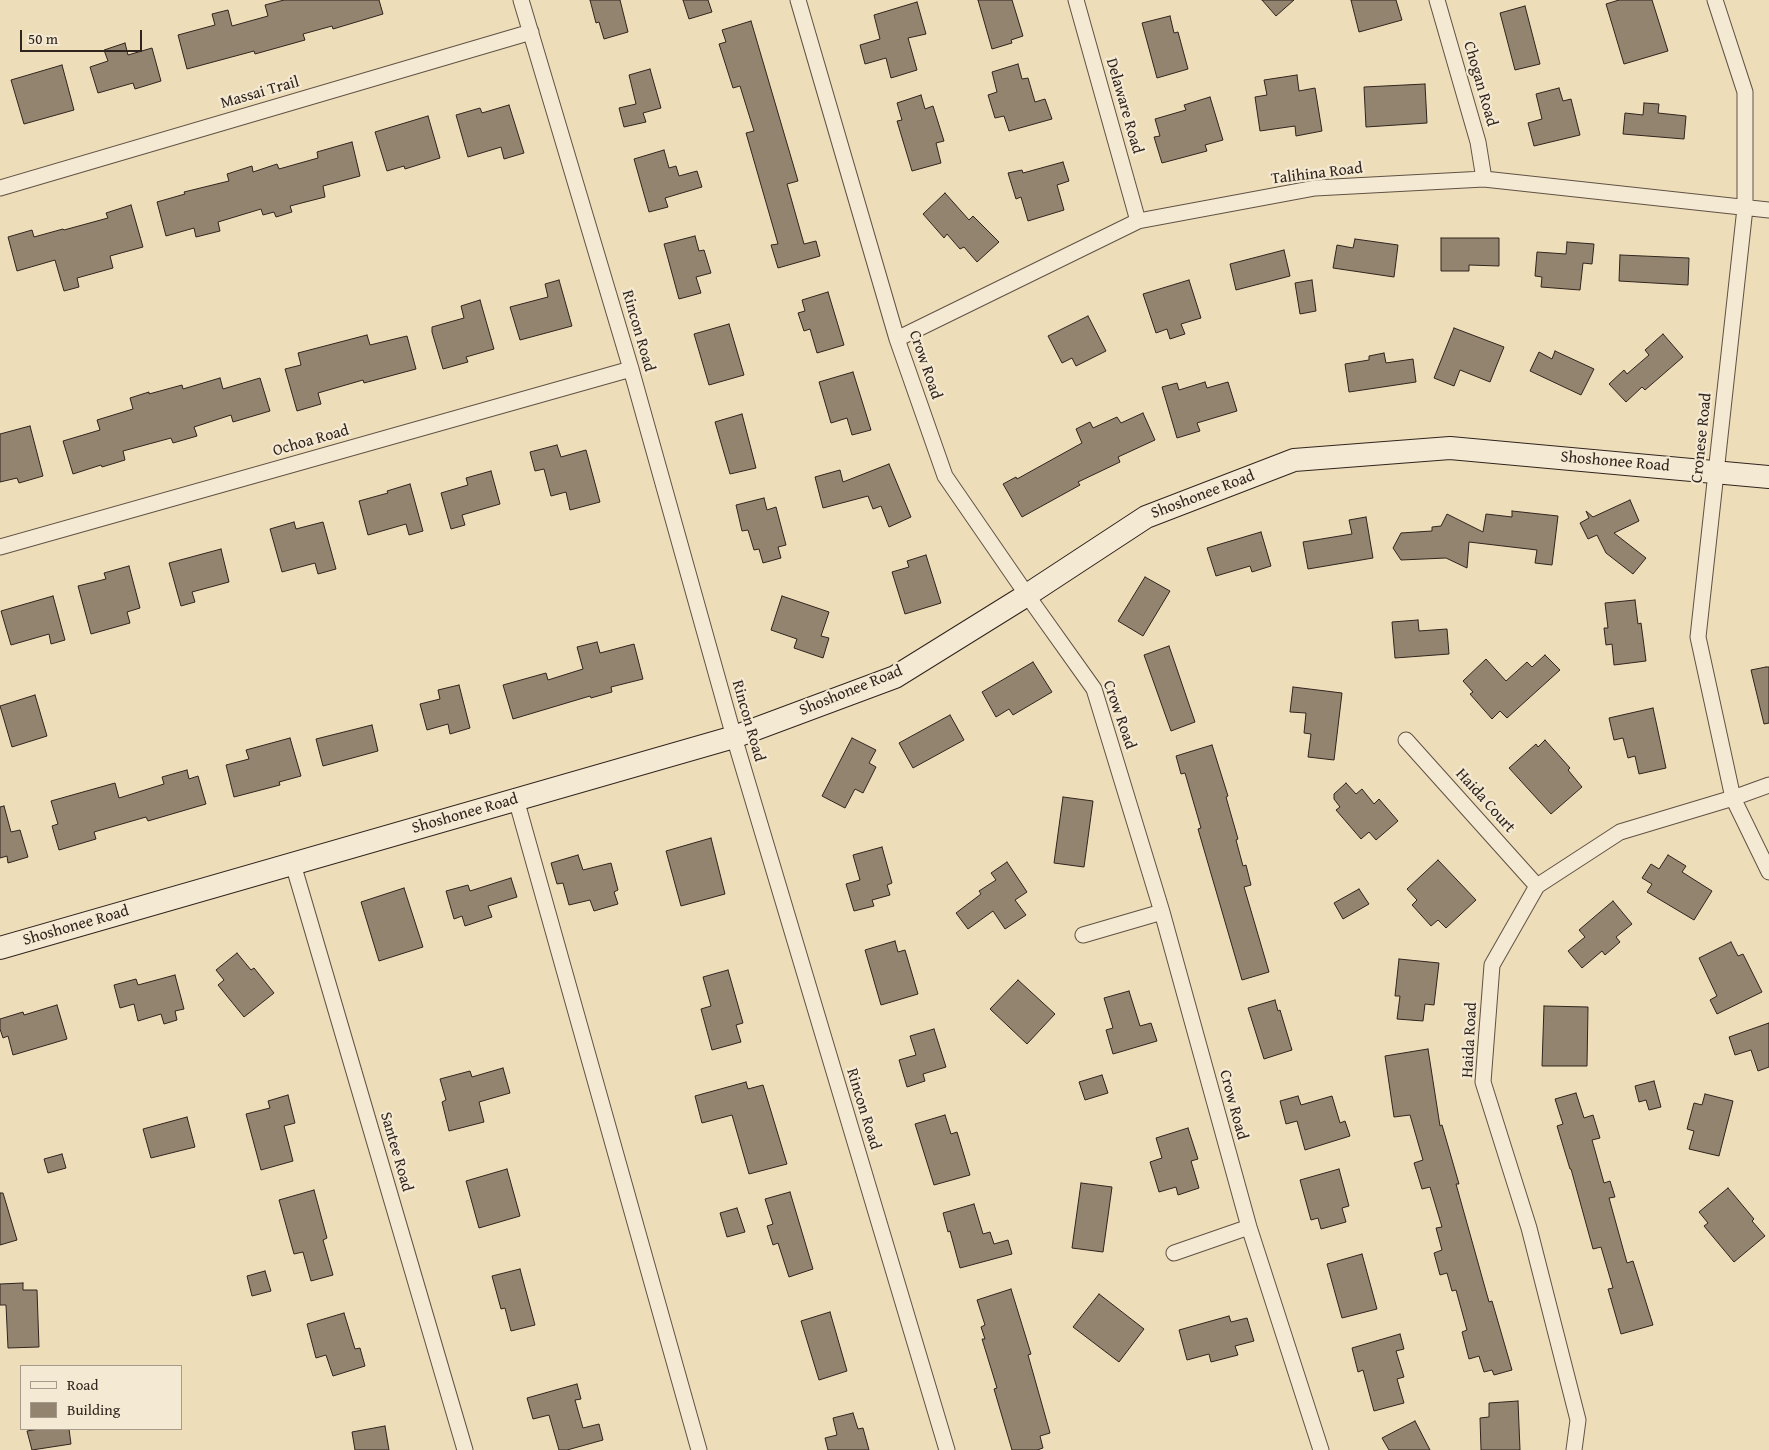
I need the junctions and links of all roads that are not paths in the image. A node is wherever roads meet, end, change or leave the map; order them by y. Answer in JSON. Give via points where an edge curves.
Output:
{"nodes":[{"id":1,"x":522,"y":0,"type":"edge"},
{"id":2,"x":798,"y":0,"type":"edge"},
{"id":3,"x":1076,"y":0,"type":"edge"},
{"id":4,"x":1437,"y":0,"type":"edge"},
{"id":5,"x":1715,"y":0,"type":"edge"},
{"id":6,"x":531,"y":32,"type":"junction"},
{"id":7,"x":1484,"y":179,"type":"junction"},
{"id":8,"x":0,"y":188,"type":"edge"},
{"id":9,"x":1745,"y":208,"type":"junction"},
{"id":10,"x":1769,"y":210,"type":"edge"},
{"id":11,"x":1138,"y":221,"type":"junction"},
{"id":12,"x":897,"y":339,"type":"junction"},
{"id":13,"x":631,"y":369,"type":"junction"},
{"id":14,"x":1716,"y":471,"type":"junction"},
{"id":15,"x":1769,"y":477,"type":"edge"},
{"id":16,"x":0,"y":546,"type":"edge"},
{"id":17,"x":1027,"y":595,"type":"junction"},
{"id":18,"x":734,"y":737,"type":"junction"},
{"id":19,"x":1406,"y":740,"type":"dead end"},
{"id":20,"x":1769,"y":784,"type":"edge"},
{"id":21,"x":1733,"y":798,"type":"junction"},
{"id":22,"x":516,"y":799,"type":"junction"},
{"id":23,"x":292,"y":864,"type":"junction"},
{"id":24,"x":1769,"y":872,"type":"edge"},
{"id":25,"x":1537,"y":886,"type":"junction"},
{"id":26,"x":1162,"y":912,"type":"junction"},
{"id":27,"x":1083,"y":935,"type":"dead end"},
{"id":28,"x":0,"y":948,"type":"edge"},
{"id":29,"x":1249,"y":1227,"type":"junction"},
{"id":30,"x":1174,"y":1253,"type":"dead end"},
{"id":31,"x":465,"y":1450,"type":"edge"},
{"id":32,"x":699,"y":1450,"type":"edge"},
{"id":33,"x":947,"y":1450,"type":"edge"},
{"id":34,"x":1321,"y":1450,"type":"edge"},
{"id":35,"x":1574,"y":1450,"type":"edge"}],
"edges":[{"from":1,"to":6,"type":"street","name":"Rincon Road"},
{"from":2,"to":12,"type":"street","name":"Crow Road"},
{"from":3,"to":11,"type":"street","name":"Delaware Road"},
{"from":4,"to":7,"type":"street","name":"Chogan Road","via":[[1478,142]]},
{"from":5,"to":9,"type":"street","name":"Cronese Road","via":[[1745,92]]},
{"from":6,"to":8,"type":"street","name":"Massai Trail"},
{"from":6,"to":13,"type":"street","name":"Rincon Road"},
{"from":7,"to":9,"type":"street","name":"Talihina Road"},
{"from":7,"to":11,"type":"street","name":"Talihina Road","via":[[1315,188]]},
{"from":9,"to":10,"type":"street","name":"Talihina Road"},
{"from":9,"to":14,"type":"street","name":"Cronese Road"},
{"from":11,"to":12,"type":"street","name":"Talihina Road"},
{"from":12,"to":17,"type":"street","name":"Crow Road","via":[[944,476]]},
{"from":13,"to":16,"type":"street","name":"Ochoa Road"},
{"from":13,"to":18,"type":"street","name":"Rincon Road"},
{"from":14,"to":15,"type":"street","name":"Shoshonee Road"},
{"from":14,"to":17,"type":"street","name":"Shoshonee Road","via":[[1450,448],[1294,460],[1146,517]]},
{"from":14,"to":21,"type":"street","name":"Cronese Road","via":[[1698,637]]},
{"from":17,"to":18,"type":"street","name":"Shoshonee Road","via":[[895,677]]},
{"from":17,"to":26,"type":"street","name":"Crow Road","via":[[1094,688]]},
{"from":18,"to":22,"type":"street","name":"Shoshonee Road"},
{"from":18,"to":33,"type":"street","name":"Rincon Road"},
{"from":19,"to":25,"type":"street","name":"Haida Court"},
{"from":20,"to":21,"type":"street","name":"Haida Road"},
{"from":21,"to":24,"type":"street","name":"Cronese Road"},
{"from":21,"to":25,"type":"street","name":"Haida Road","via":[[1620,832]]},
{"from":22,"to":23,"type":"street","name":"Shoshonee Road"},
{"from":22,"to":32,"type":"street"},
{"from":23,"to":28,"type":"street","name":"Shoshonee Road"},
{"from":23,"to":31,"type":"street","name":"Santee Road"},
{"from":25,"to":35,"type":"street","name":"Haida Road","via":[[1492,965],[1483,1082],[1529,1228],[1578,1420]]},
{"from":26,"to":27,"type":"street"},
{"from":26,"to":29,"type":"street","name":"Crow Road"},
{"from":29,"to":30,"type":"street"},
{"from":29,"to":34,"type":"street","name":"Crow Road"}]}
